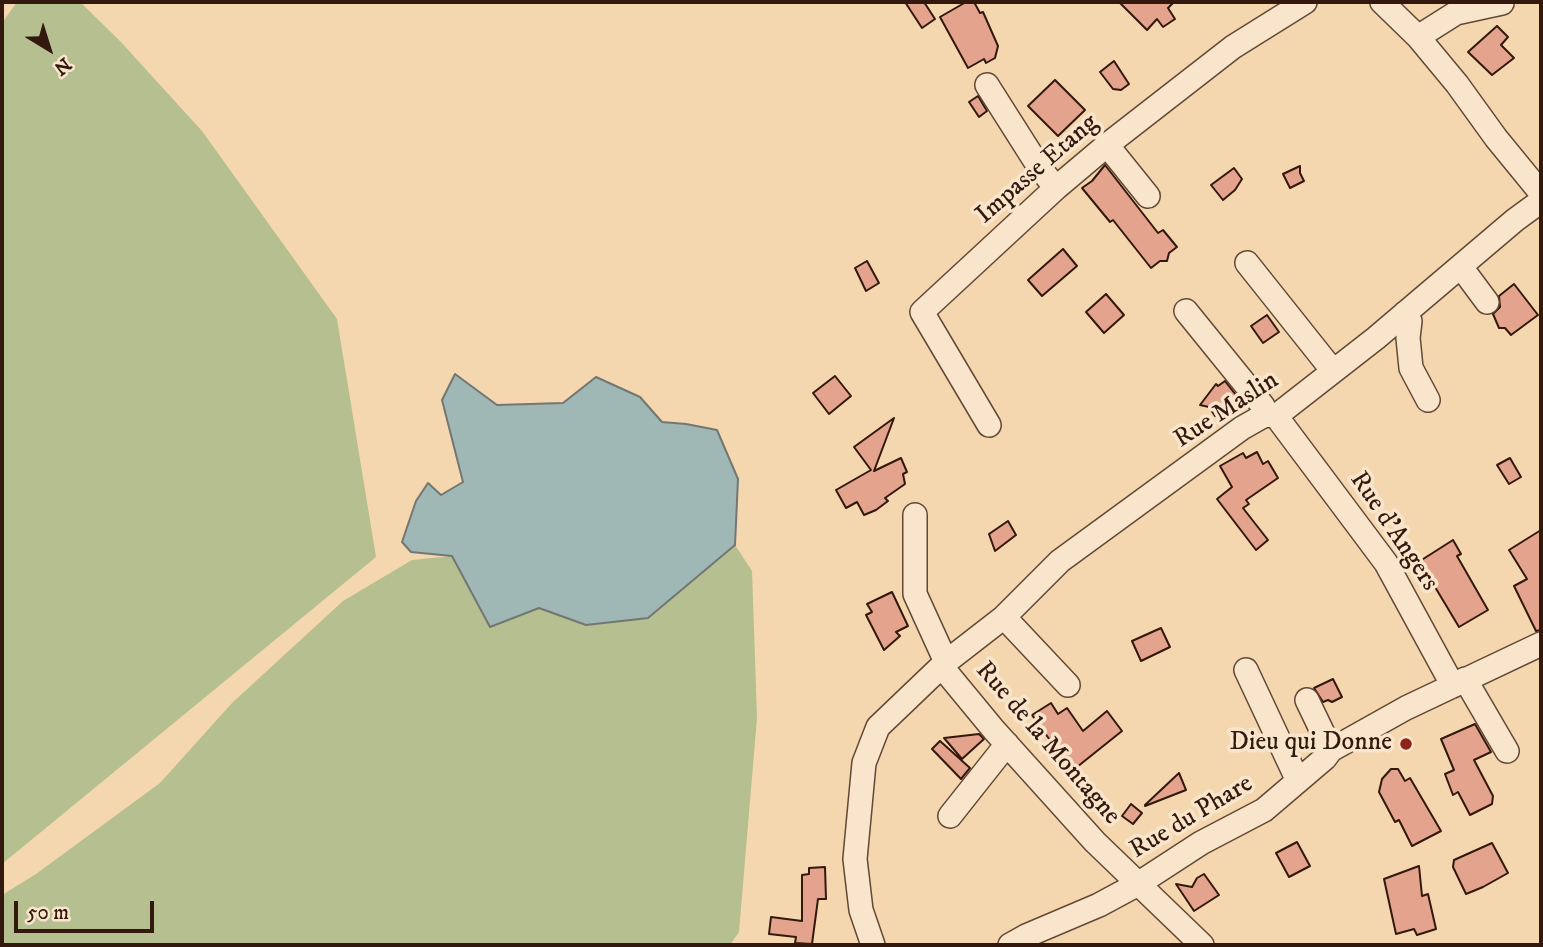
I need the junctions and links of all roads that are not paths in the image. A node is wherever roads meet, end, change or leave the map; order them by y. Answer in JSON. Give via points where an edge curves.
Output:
{"nodes":[{"id":1,"x":1305,"y":2,"type":"edge"},
{"id":2,"x":1382,"y":2,"type":"edge"},
{"id":3,"x":1502,"y":3,"type":"edge"},
{"id":4,"x":1418,"y":37,"type":"junction"},
{"id":5,"x":987,"y":85,"type":"dead end"},
{"id":6,"x":1107,"y":145,"type":"junction"},
{"id":7,"x":1056,"y":188,"type":"junction"},
{"id":8,"x":1541,"y":193,"type":"edge"},
{"id":9,"x":1148,"y":196,"type":"dead end"},
{"id":10,"x":1541,"y":201,"type":"edge"},
{"id":11,"x":1247,"y":262,"type":"dead end"},
{"id":12,"x":1461,"y":267,"type":"junction"},
{"id":13,"x":1488,"y":302,"type":"dead end"},
{"id":14,"x":1186,"y":311,"type":"dead end"},
{"id":15,"x":1405,"y":313,"type":"junction"},
{"id":16,"x":1333,"y":371,"type":"junction"},
{"id":17,"x":1428,"y":400,"type":"dead end"},
{"id":18,"x":1270,"y":416,"type":"junction"},
{"id":19,"x":989,"y":425,"type":"dead end"},
{"id":20,"x":915,"y":514,"type":"dead end"},
{"id":21,"x":1004,"y":617,"type":"junction"},
{"id":22,"x":1541,"y":644,"type":"edge"},
{"id":23,"x":944,"y":664,"type":"junction"},
{"id":24,"x":1246,"y":670,"type":"dead end"},
{"id":25,"x":1459,"y":682,"type":"junction"},
{"id":26,"x":1068,"y":685,"type":"dead end"},
{"id":27,"x":1307,"y":701,"type":"dead end"},
{"id":28,"x":1007,"y":744,"type":"junction"},
{"id":29,"x":1331,"y":750,"type":"junction"},
{"id":30,"x":1507,"y":751,"type":"dead end"},
{"id":31,"x":1298,"y":781,"type":"junction"},
{"id":32,"x":950,"y":816,"type":"dead end"},
{"id":33,"x":1138,"y":884,"type":"junction"},
{"id":34,"x":873,"y":945,"type":"edge"},
{"id":35,"x":1010,"y":945,"type":"edge"},
{"id":36,"x":1202,"y":945,"type":"edge"}],
"edges":[{"from":1,"to":6,"type":"street","name":"Impasse Etang","via":[[1233,47]]},
{"from":2,"to":4,"type":"street"},
{"from":3,"to":4,"type":"street","via":[[1456,13]]},
{"from":4,"to":8,"type":"street"},
{"from":5,"to":7,"type":"street"},
{"from":6,"to":7,"type":"street","name":"Impasse Etang"},
{"from":6,"to":9,"type":"street"},
{"from":7,"to":19,"type":"street","name":"Impasse Etang","via":[[922,312]]},
{"from":10,"to":12,"type":"street","name":"Rue Maslin"},
{"from":11,"to":16,"type":"street"},
{"from":12,"to":13,"type":"street"},
{"from":12,"to":15,"type":"street","name":"Rue Maslin"},
{"from":14,"to":18,"type":"street","name":"Rue d'Angers"},
{"from":15,"to":16,"type":"street","name":"Rue Maslin"},
{"from":15,"to":17,"type":"street","via":[[1410,321],[1411,368]]},
{"from":16,"to":18,"type":"street","name":"Rue Maslin"},
{"from":18,"to":21,"type":"street","name":"Rue Maslin","via":[[1242,428],[1060,561]]},
{"from":18,"to":25,"type":"street","name":"Rue d'Angers","via":[[1386,563]]},
{"from":20,"to":23,"type":"street","name":"Rue de la Montagne","via":[[915,594]]},
{"from":21,"to":23,"type":"street","name":"Rue Maslin"},
{"from":21,"to":26,"type":"street"},
{"from":22,"to":25,"type":"street","name":"Rue du Phare"},
{"from":23,"to":28,"type":"street","name":"Rue de la Montagne"},
{"from":23,"to":34,"type":"street","name":"Rue Maslin","via":[[878,727],[864,763],[855,859],[861,910]]},
{"from":24,"to":31,"type":"street"},
{"from":25,"to":29,"type":"street","name":"Rue du Phare"},
{"from":25,"to":30,"type":"street","name":"Rue d'Angers"},
{"from":27,"to":29,"type":"street"},
{"from":28,"to":32,"type":"street"},
{"from":28,"to":33,"type":"street","name":"Rue de la Montagne"},
{"from":29,"to":31,"type":"street","name":"Rue du Phare"},
{"from":31,"to":33,"type":"street","name":"Rue du Phare","via":[[1264,810]]},
{"from":33,"to":35,"type":"street","name":"Rue du Phare"},
{"from":33,"to":36,"type":"street","name":"Rue de la Montagne"}]}
